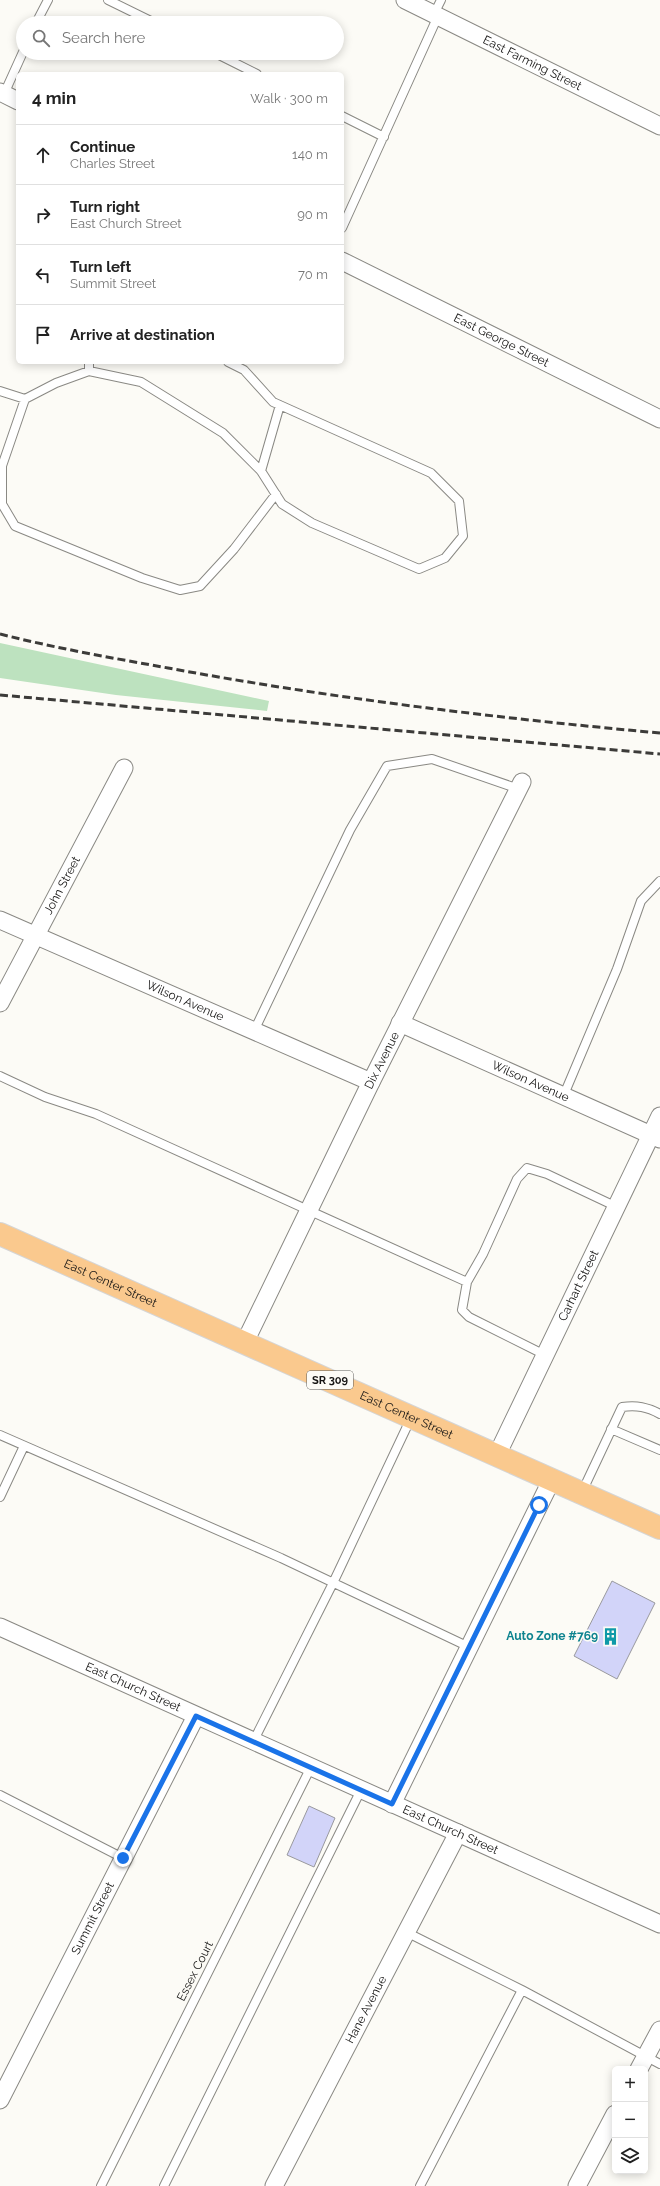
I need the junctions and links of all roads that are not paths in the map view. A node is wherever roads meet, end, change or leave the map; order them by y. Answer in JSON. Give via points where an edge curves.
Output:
{"nodes":[{"id":1,"x":48,"y":0,"type":"edge"},
{"id":2,"x":108,"y":0,"type":"edge"},
{"id":3,"x":405,"y":0,"type":"edge"},
{"id":4,"x":438,"y":10,"type":"edge"},
{"id":5,"x":40,"y":16,"type":"edge"},
{"id":6,"x":141,"y":16,"type":"edge"},
{"id":7,"x":20,"y":60,"type":"edge"},
{"id":8,"x":229,"y":60,"type":"edge"},
{"id":9,"x":253,"y":72,"type":"edge"},
{"id":10,"x":7,"y":95,"type":"edge"},
{"id":11,"x":344,"y":117,"type":"edge"},
{"id":12,"x":660,"y":126,"type":"edge"},
{"id":13,"x":384,"y":137,"type":"junction"},
{"id":14,"x":344,"y":224,"type":"edge"},
{"id":15,"x":344,"y":262,"type":"edge"},
{"id":16,"x":89,"y":364,"type":"edge"},
{"id":17,"x":232,"y":364,"type":"edge"},
{"id":18,"x":88,"y":371,"type":"junction"},
{"id":19,"x":0,"y":391,"type":"edge"},
{"id":20,"x":25,"y":399,"type":"junction"},
{"id":21,"x":280,"y":405,"type":"junction"},
{"id":22,"x":660,"y":419,"type":"edge"},
{"id":23,"x":261,"y":471,"type":"junction"},
{"id":24,"x":276,"y":494,"type":"junction"},
{"id":25,"x":124,"y":768,"type":"dead end"},
{"id":26,"x":520,"y":785,"type":"joint"},
{"id":27,"x":660,"y":881,"type":"edge"},
{"id":28,"x":0,"y":920,"type":"edge"},
{"id":29,"x":35,"y":936,"type":"junction"},
{"id":30,"x":0,"y":1003,"type":"edge"},
{"id":31,"x":400,"y":1023,"type":"junction"},
{"id":32,"x":254,"y":1031,"type":"junction"},
{"id":33,"x":0,"y":1076,"type":"edge"},
{"id":34,"x":371,"y":1082,"type":"junction"},
{"id":35,"x":564,"y":1096,"type":"junction"},
{"id":36,"x":660,"y":1116,"type":"edge"},
{"id":37,"x":655,"y":1138,"type":"edge"},
{"id":38,"x":616,"y":1208,"type":"junction"},
{"id":39,"x":308,"y":1212,"type":"junction"},
{"id":40,"x":0,"y":1234,"type":"edge"},
{"id":41,"x":467,"y":1282,"type":"junction"},
{"id":42,"x":245,"y":1342,"type":"junction"},
{"id":43,"x":545,"y":1355,"type":"junction"},
{"id":44,"x":660,"y":1414,"type":"edge"},
{"id":45,"x":412,"y":1417,"type":"junction"},
{"id":46,"x":611,"y":1429,"type":"junction"},
{"id":47,"x":0,"y":1435,"type":"edge"},
{"id":48,"x":24,"y":1446,"type":"junction"},
{"id":49,"x":660,"y":1450,"type":"edge"},
{"id":50,"x":498,"y":1455,"type":"junction"},
{"id":51,"x":552,"y":1479,"type":"junction"},
{"id":52,"x":582,"y":1492,"type":"junction"},
{"id":53,"x":0,"y":1497,"type":"edge"},
{"id":54,"x":660,"y":1527,"type":"edge"},
{"id":55,"x":333,"y":1583,"type":"junction"},
{"id":56,"x":0,"y":1627,"type":"edge"},
{"id":57,"x":469,"y":1647,"type":"junction"},
{"id":58,"x":196,"y":1716,"type":"junction"},
{"id":59,"x":253,"y":1742,"type":"junction"},
{"id":60,"x":312,"y":1767,"type":"junction"},
{"id":61,"x":361,"y":1790,"type":"junction"},
{"id":62,"x":0,"y":1795,"type":"edge"},
{"id":63,"x":392,"y":1804,"type":"junction"},
{"id":64,"x":458,"y":1833,"type":"junction"},
{"id":65,"x":123,"y":1858,"type":"junction"},
{"id":66,"x":660,"y":1924,"type":"edge"},
{"id":67,"x":406,"y":1932,"type":"junction"},
{"id":68,"x":522,"y":1990,"type":"junction"},
{"id":69,"x":660,"y":2030,"type":"edge"},
{"id":70,"x":648,"y":2063,"type":"edge"},
{"id":71,"x":0,"y":2100,"type":"edge"},
{"id":72,"x":612,"y":2120,"type":"edge"},
{"id":73,"x":101,"y":2186,"type":"edge"},
{"id":74,"x":164,"y":2186,"type":"edge"},
{"id":75,"x":274,"y":2186,"type":"edge"},
{"id":76,"x":420,"y":2186,"type":"edge"},
{"id":77,"x":577,"y":2186,"type":"edge"}],
"edges":[{"from":1,"to":5,"type":"lane"},
{"from":2,"to":6,"type":"lane"},
{"from":3,"to":4,"type":"street","name":"East Farming Street"},
{"from":4,"to":12,"type":"street","name":"East Farming Street"},
{"from":4,"to":13,"type":"lane"},
{"from":7,"to":10,"type":"lane"},
{"from":8,"to":9,"type":"lane"},
{"from":11,"to":13,"type":"lane"},
{"from":13,"to":14,"type":"lane"},
{"from":15,"to":22,"type":"street","name":"East George Street"},
{"from":16,"to":18,"type":"lane"},
{"from":17,"to":21,"type":"lane","via":[[244,370],[273,402]]},
{"from":18,"to":20,"type":"lane","via":[[56,383]]},
{"from":18,"to":23,"type":"lane","via":[[141,382],[223,433]]},
{"from":19,"to":20,"type":"lane"},
{"from":20,"to":24,"type":"lane","via":[[2,466],[2,504],[15,526],[142,578],[180,590],[200,586],[234,549]]},
{"from":21,"to":23,"type":"lane"},
{"from":21,"to":24,"type":"lane","via":[[431,473],[459,501],[463,536],[444,558],[419,569],[312,523],[282,504]]},
{"from":23,"to":24,"type":"lane"},
{"from":25,"to":29,"type":"street","name":"John Street"},
{"from":26,"to":31,"type":"street","name":"Dix Avenue"},
{"from":26,"to":32,"type":"lane","via":[[432,759],[387,766],[350,830]]},
{"from":27,"to":35,"type":"lane","via":[[641,901],[617,969]]},
{"from":28,"to":29,"type":"street","name":"Wilson Avenue"},
{"from":29,"to":30,"type":"street","name":"John Street"},
{"from":29,"to":32,"type":"street","name":"Wilson Avenue"},
{"from":31,"to":34,"type":"street","name":"Dix Avenue"},
{"from":31,"to":35,"type":"street","name":"Wilson Avenue"},
{"from":32,"to":34,"type":"street","name":"Wilson Avenue"},
{"from":33,"to":39,"type":"lane","via":[[46,1097],[96,1114]]},
{"from":34,"to":39,"type":"street","name":"Dix Avenue"},
{"from":35,"to":37,"type":"street","name":"Wilson Avenue"},
{"from":36,"to":37,"type":"street","name":"Carhart Street"},
{"from":37,"to":38,"type":"street","name":"Carhart Street"},
{"from":38,"to":41,"type":"lane","via":[[547,1174],[527,1168],[517,1179],[483,1254]]},
{"from":38,"to":43,"type":"street","name":"Carhart Street"},
{"from":39,"to":41,"type":"lane"},
{"from":39,"to":42,"type":"street","name":"Dix Avenue"},
{"from":40,"to":42,"type":"main road","name":"East Center Street","number":"SR 309"},
{"from":41,"to":43,"type":"lane","via":[[462,1310],[469,1317]]},
{"from":42,"to":45,"type":"main road","name":"East Center Street","number":"SR 309"},
{"from":43,"to":50,"type":"street","name":"Carhart Street"},
{"from":44,"to":46,"type":"lane","via":[[647,1408],[622,1407]]},
{"from":45,"to":50,"type":"main road","name":"East Center Street","number":"SR 309"},
{"from":45,"to":55,"type":"lane"},
{"from":46,"to":49,"type":"lane"},
{"from":46,"to":52,"type":"lane"},
{"from":47,"to":48,"type":"lane"},
{"from":48,"to":53,"type":"lane"},
{"from":48,"to":55,"type":"lane"},
{"from":50,"to":51,"type":"main road","name":"East Center Street","number":"SR 309"},
{"from":51,"to":52,"type":"main road","name":"East Center Street","number":"SR 309"},
{"from":51,"to":57,"type":"street"},
{"from":52,"to":54,"type":"main road","name":"East Center Street","number":"SR 309"},
{"from":55,"to":57,"type":"lane"},
{"from":55,"to":59,"type":"lane"},
{"from":56,"to":58,"type":"street","name":"East Church Street"},
{"from":57,"to":63,"type":"street"},
{"from":58,"to":59,"type":"street","name":"East Church Street"},
{"from":58,"to":65,"type":"street","name":"Summit Street"},
{"from":59,"to":60,"type":"street","name":"East Church Street"},
{"from":60,"to":61,"type":"street","name":"East Church Street"},
{"from":60,"to":73,"type":"lane","name":"Essex Court"},
{"from":61,"to":63,"type":"street","name":"East Church Street"},
{"from":61,"to":74,"type":"lane"},
{"from":62,"to":65,"type":"lane"},
{"from":63,"to":64,"type":"street","name":"East Church Street"},
{"from":64,"to":66,"type":"street","name":"East Church Street"},
{"from":64,"to":67,"type":"street","name":"Hane Avenue"},
{"from":65,"to":71,"type":"street","name":"Summit Street"},
{"from":67,"to":68,"type":"lane"},
{"from":67,"to":75,"type":"street","name":"Hane Avenue"},
{"from":68,"to":70,"type":"lane"},
{"from":68,"to":76,"type":"lane"},
{"from":69,"to":70,"type":"street"},
{"from":72,"to":77,"type":"street"}]}
